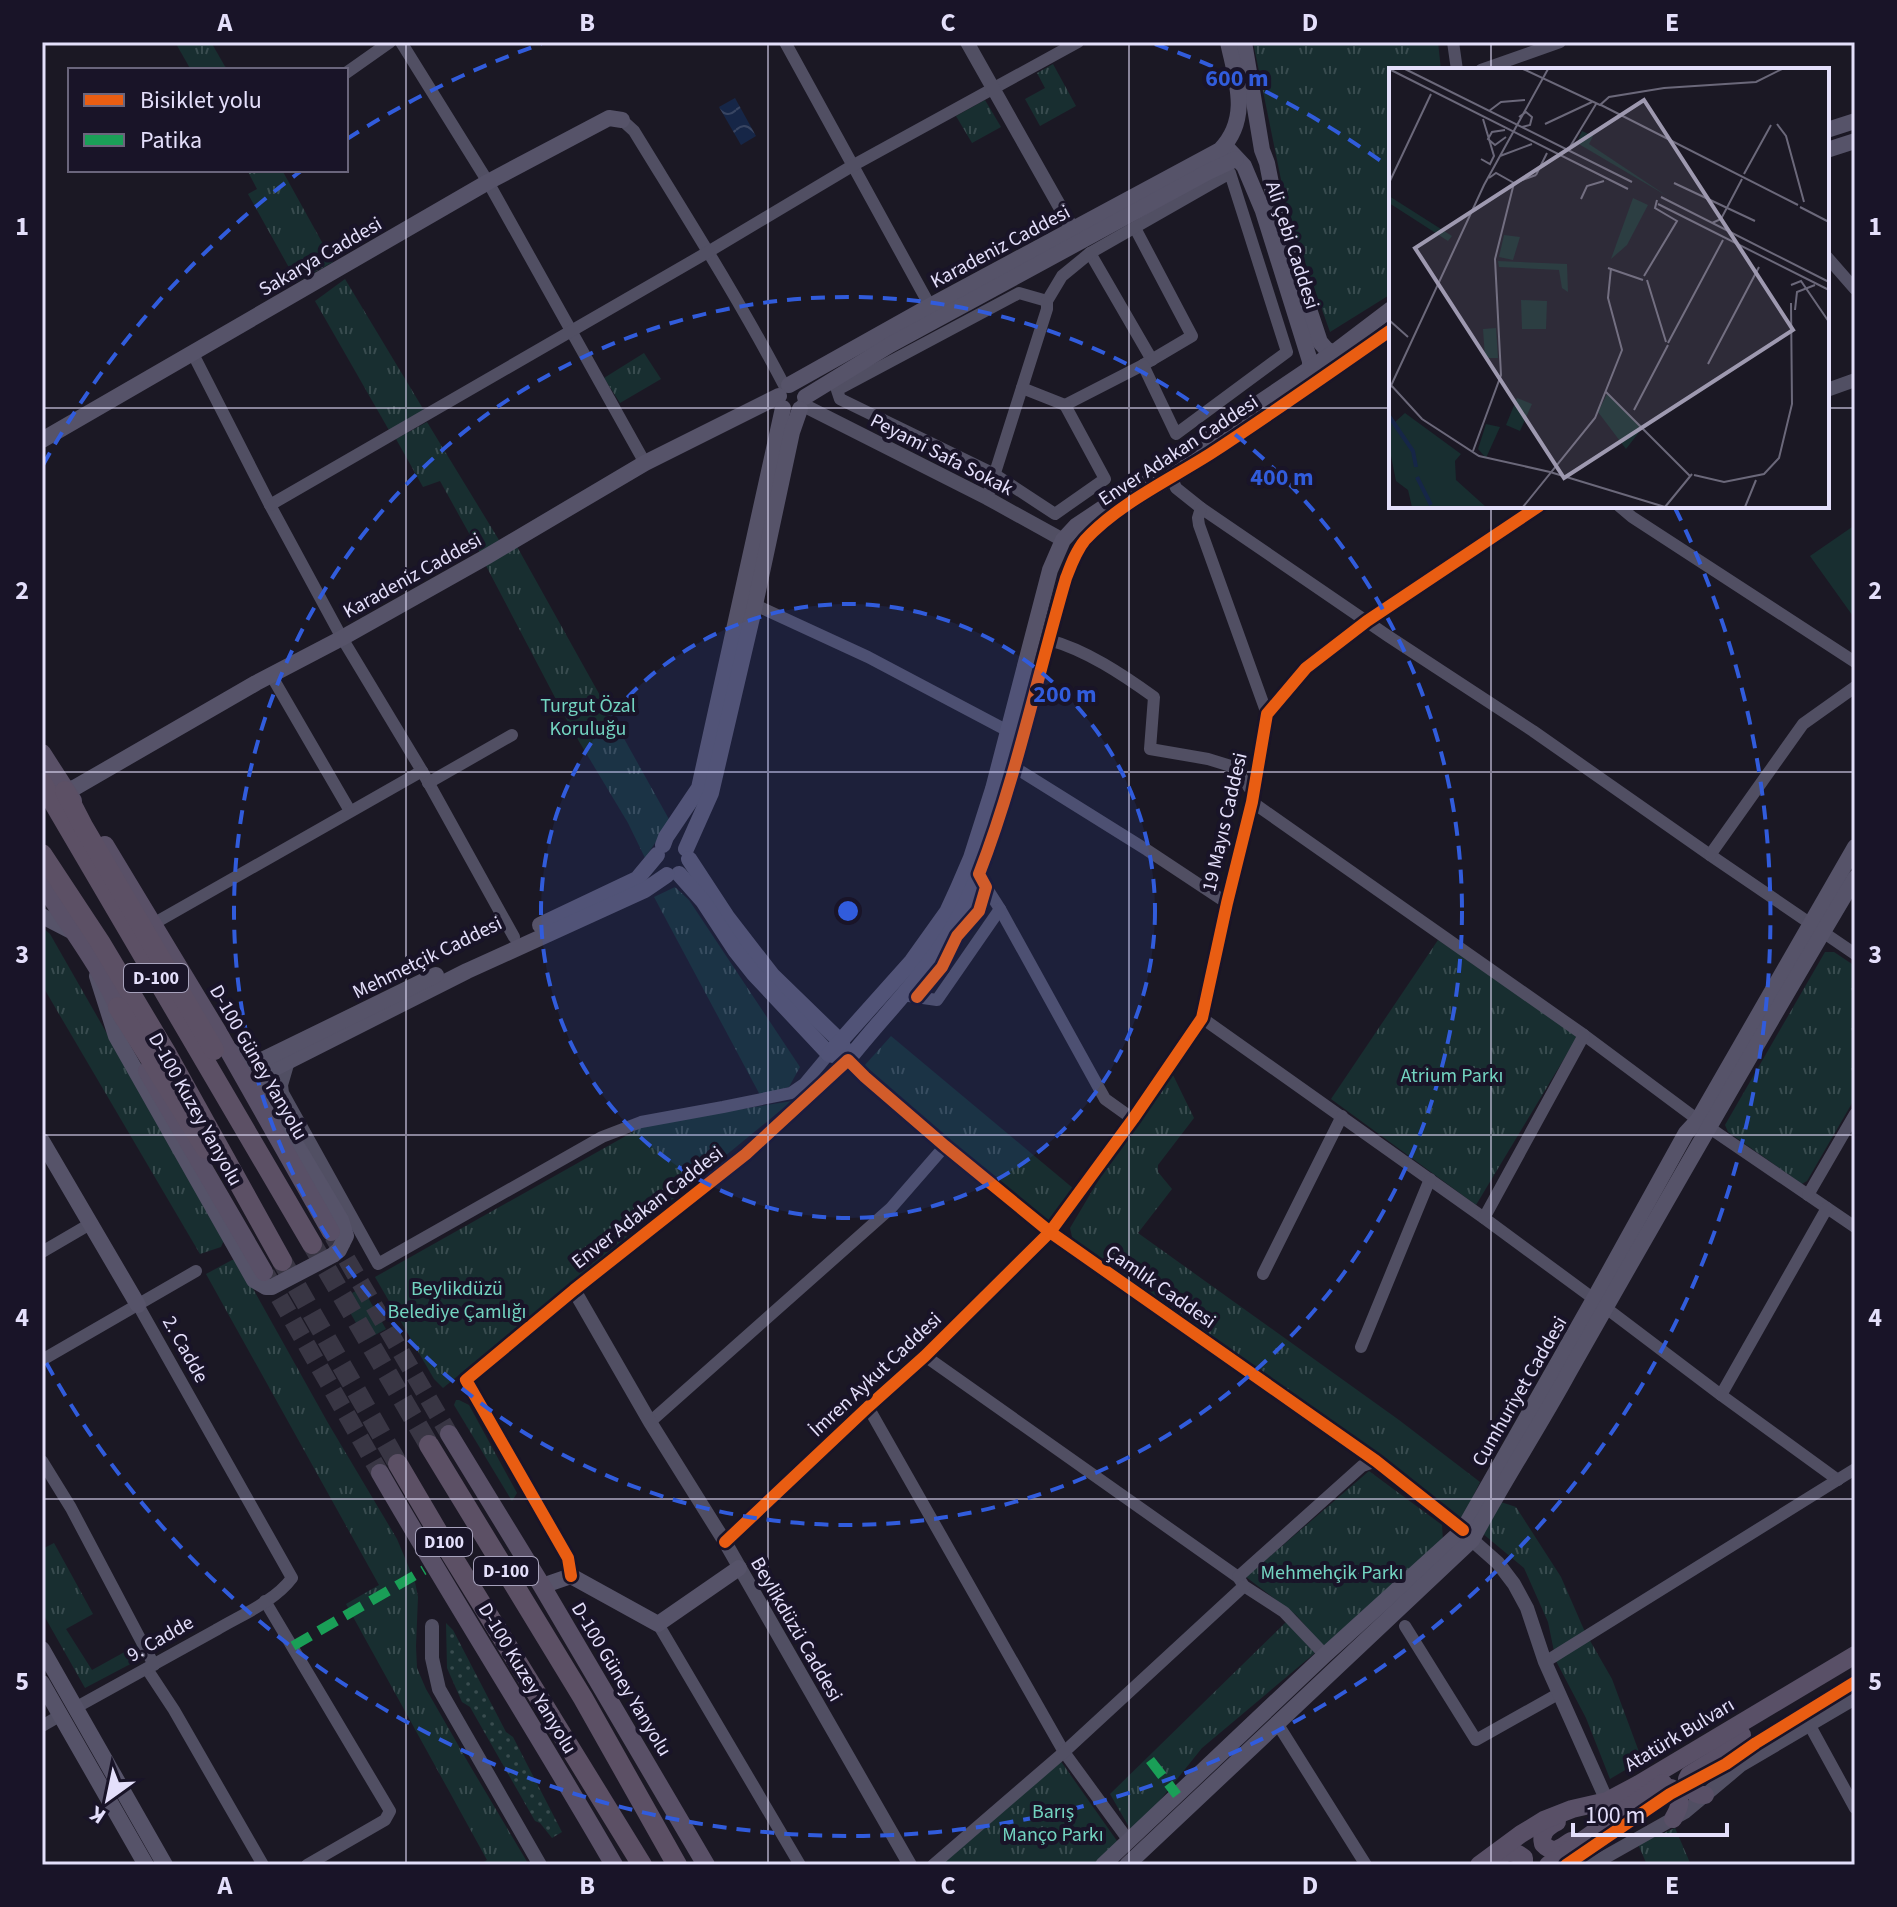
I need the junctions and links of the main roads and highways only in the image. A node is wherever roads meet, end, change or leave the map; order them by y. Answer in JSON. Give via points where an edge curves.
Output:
{"nodes":[{"id":1,"x":1228,"y":42,"type":"edge"},
{"id":2,"x":1244,"y":42,"type":"edge"},
{"id":3,"x":622,"y":120,"type":"road end"},
{"id":4,"x":1855,"y":121,"type":"edge"},
{"id":5,"x":1829,"y":129,"type":"edge"},
{"id":6,"x":1231,"y":136,"type":"junction"},
{"id":7,"x":1261,"y":141,"type":"junction"},
{"id":8,"x":1855,"y":141,"type":"edge"},
{"id":9,"x":1829,"y":149,"type":"edge"},
{"id":10,"x":1238,"y":160,"type":"junction"},
{"id":11,"x":1389,"y":311,"type":"edge"},
{"id":12,"x":1389,"y":331,"type":"edge"},
{"id":13,"x":1333,"y":353,"type":"junction"},
{"id":14,"x":1310,"y":368,"type":"junction"},
{"id":15,"x":792,"y":398,"type":"junction"},
{"id":16,"x":42,"y":440,"type":"edge"},
{"id":17,"x":1063,"y":540,"type":"junction"},
{"id":18,"x":1079,"y":549,"type":"junction"},
{"id":19,"x":42,"y":753,"type":"edge"},
{"id":20,"x":42,"y":783,"type":"edge"},
{"id":21,"x":65,"y":791,"type":"junction"},
{"id":22,"x":1855,"y":847,"type":"edge"},
{"id":23,"x":660,"y":850,"type":"junction"},
{"id":24,"x":42,"y":854,"type":"edge"},
{"id":25,"x":688,"y":854,"type":"junction"},
{"id":26,"x":673,"y":874,"type":"junction"},
{"id":27,"x":1855,"y":878,"type":"edge"},
{"id":28,"x":42,"y":884,"type":"edge"},
{"id":29,"x":42,"y":916,"type":"edge"},
{"id":30,"x":1818,"y":928,"type":"junction"},
{"id":31,"x":73,"y":932,"type":"junction"},
{"id":32,"x":516,"y":942,"type":"junction"},
{"id":33,"x":95,"y":967,"type":"junction"},
{"id":34,"x":118,"y":1007,"type":"junction"},
{"id":35,"x":218,"y":1032,"type":"junction"},
{"id":36,"x":835,"y":1048,"type":"junction"},
{"id":37,"x":42,"y":1141,"type":"edge"},
{"id":38,"x":270,"y":1172,"type":"junction"},
{"id":39,"x":331,"y":1232,"type":"tunnel mouth"},
{"id":40,"x":268,"y":1237,"type":"junction"},
{"id":41,"x":312,"y":1244,"type":"tunnel mouth"},
{"id":42,"x":273,"y":1266,"type":"joint"},
{"id":43,"x":138,"y":1305,"type":"road end"},
{"id":44,"x":449,"y":1434,"type":"tunnel mouth"},
{"id":45,"x":429,"y":1445,"type":"tunnel mouth"},
{"id":46,"x":389,"y":1468,"type":"joint"},
{"id":47,"x":1468,"y":1535,"type":"junction"},
{"id":48,"x":739,"y":1568,"type":"road end"},
{"id":49,"x":542,"y":1586,"type":"junction"},
{"id":50,"x":490,"y":1619,"type":"junction"},
{"id":51,"x":42,"y":1649,"type":"edge"},
{"id":52,"x":1855,"y":1655,"type":"edge"},
{"id":53,"x":1855,"y":1667,"type":"edge"},
{"id":54,"x":42,"y":1683,"type":"edge"},
{"id":55,"x":583,"y":1698,"type":"junction"},
{"id":56,"x":68,"y":1712,"type":"junction"},
{"id":57,"x":1273,"y":1716,"type":"junction"},
{"id":58,"x":1742,"y":1735,"type":"junction"},
{"id":59,"x":1647,"y":1794,"type":"junction"},
{"id":60,"x":1705,"y":1795,"type":"road end"},
{"id":61,"x":1603,"y":1802,"type":"junction"},
{"id":62,"x":1673,"y":1819,"type":"road end"},
{"id":63,"x":1599,"y":1827,"type":"junction"},
{"id":64,"x":1131,"y":1853,"type":"edge"},
{"id":65,"x":146,"y":1865,"type":"edge"},
{"id":66,"x":165,"y":1865,"type":"edge"},
{"id":67,"x":614,"y":1865,"type":"edge"},
{"id":68,"x":627,"y":1865,"type":"edge"},
{"id":69,"x":642,"y":1865,"type":"edge"},
{"id":70,"x":677,"y":1865,"type":"edge"},
{"id":71,"x":693,"y":1865,"type":"edge"},
{"id":72,"x":706,"y":1865,"type":"edge"},
{"id":73,"x":1103,"y":1865,"type":"edge"},
{"id":74,"x":1480,"y":1865,"type":"edge"},
{"id":75,"x":1524,"y":1865,"type":"edge"},
{"id":76,"x":1548,"y":1865,"type":"edge"}],
"edges":[{"from":1,"to":6,"type":"main road","via":[[1241,103]]},
{"from":2,"to":7,"type":"main road","name":"Ali Çebi Caddesi"},
{"from":3,"to":16,"type":"main road","name":"Sakarya Caddesi","via":[[609,118],[488,182]]},
{"from":4,"to":5,"type":"main road"},
{"from":6,"to":7,"type":"main road","via":[[1247,127],[1256,130]]},
{"from":6,"to":10,"type":"main road","name":"Ali Çebi Caddesi","via":[[1230,151]]},
{"from":6,"to":15,"type":"main road","name":"Karadeniz Caddesi","via":[[1210,156],[930,306]]},
{"from":7,"to":10,"type":"main road","via":[[1254,158]]},
{"from":7,"to":13,"type":"main road","name":"Ali Çebi Caddesi","via":[[1277,213],[1320,342]]},
{"from":8,"to":9,"type":"main road"},
{"from":10,"to":14,"type":"main road","name":"Ali Çebi Caddesi","via":[[1263,211]]},
{"from":10,"to":15,"type":"main road","name":"Karadeniz Caddesi"},
{"from":11,"to":13,"type":"main road","name":"Enver Adakan Caddesi"},
{"from":12,"to":18,"type":"main road","name":"Enver Adakan Caddesi","via":[[1247,430],[1156,485],[1106,521]]},
{"from":13,"to":14,"type":"main road","name":"Enver Adakan Caddesi"},
{"from":14,"to":17,"type":"main road","name":"Enver Adakan Caddesi","via":[[1076,526]]},
{"from":15,"to":21,"type":"main road","name":"Karadeniz Caddesi","via":[[645,463]]},
{"from":15,"to":23,"type":"main road","name":"Mehmetçik Caddesi","via":[[699,788]]},
{"from":15,"to":25,"type":"main road","via":[[792,432],[755,605],[711,793]]},
{"from":17,"to":18,"type":"main road"},
{"from":17,"to":36,"type":"main road","name":"Enver Adakan Caddesi","via":[[1049,574],[993,789],[947,912],[912,961]]},
{"from":18,"to":36,"type":"main road","name":"Enver Adakan Caddesi","via":[[977,879],[947,937],[848,1060]]},
{"from":19,"to":21,"type":"main road","name":"D-100 Güney Yanyolu"},
{"from":20,"to":38,"type":"highway","number":"D-100"},
{"from":21,"to":35,"type":"main road","name":"D-100 Güney Yanyolu","via":[[95,829]]},
{"from":21,"to":38,"type":"highway","via":[[256,1127]]},
{"from":22,"to":30,"type":"main road","name":"Cumhuriyet Caddesi"},
{"from":23,"to":25,"type":"main road","via":[[676,843]]},
{"from":23,"to":26,"type":"main road","via":[[660,869]]},
{"from":23,"to":32,"type":"main road","name":"Mehmetçik Caddesi","via":[[637,879]]},
{"from":24,"to":40,"type":"highway","number":"D-100","via":[[167,1054]]},
{"from":25,"to":26,"type":"main road","via":[[687,868]]},
{"from":25,"to":36,"type":"main road","via":[[727,917]]},
{"from":26,"to":32,"type":"main road","name":"Mehmetçik Caddesi"},
{"from":26,"to":36,"type":"main road","via":[[703,901],[754,974]]},
{"from":27,"to":30,"type":"main road","name":"Cumhuriyet Caddesi"},
{"from":28,"to":31,"type":"main road"},
{"from":29,"to":31,"type":"main road"},
{"from":30,"to":47,"type":"main road","name":"Cumhuriyet Caddesi","via":[[1704,1123],[1686,1133],[1600,1304]]},
{"from":31,"to":33,"type":"main road"},
{"from":32,"to":33,"type":"main road","name":"Mehmetçik Caddesi","via":[[267,1072],[265,1092],[346,1236],[333,1255],[266,1287],[254,1280],[130,1063]]},
{"from":32,"to":35,"type":"main road","name":"Mehmetçik Caddesi","via":[[254,1064],[239,1061]]},
{"from":33,"to":34,"type":"main road","name":"D-100 Kuzey Yanyolu"},
{"from":34,"to":40,"type":"highway","via":[[239,1204]]},
{"from":34,"to":42,"type":"main road","name":"D-100 Kuzey Yanyolu","via":[[144,1065]]},
{"from":35,"to":39,"type":"main road","name":"D-100 Güney Yanyolu"},
{"from":37,"to":43,"type":"main road","name":"2. Cadde"},
{"from":38,"to":41,"type":"highway","number":"D-100"},
{"from":40,"to":42,"type":"highway","number":"D-100"},
{"from":44,"to":49,"type":"main road","name":"D-100 Güney Yanyolu"},
{"from":45,"to":55,"type":"highway","number":"D-100"},
{"from":46,"to":50,"type":"highway","number":"D100"},
{"from":46,"to":67,"type":"main road","name":"D-100 Kuzey Yanyolu","via":[[442,1579]]},
{"from":47,"to":57,"type":"main road","name":"Cumhuriyet Caddesi"},
{"from":47,"to":57,"type":"main road","name":"Cumhuriyet Caddesi","via":[[1325,1655]]},
{"from":48,"to":49,"type":"main road","via":[[658,1624],[571,1576]]},
{"from":49,"to":72,"type":"main road","name":"D-100 Güney Yanyolu"},
{"from":50,"to":68,"type":"highway","via":[[521,1686]]},
{"from":50,"to":69,"type":"highway"},
{"from":51,"to":56,"type":"main road"},
{"from":52,"to":61,"type":"main road","name":"Atatürk Bulvarı"},
{"from":53,"to":58,"type":"main road","name":"Atatürk Bulvarı"},
{"from":54,"to":56,"type":"main road"},
{"from":55,"to":70,"type":"highway","number":"D-100"},
{"from":55,"to":71,"type":"highway"},
{"from":56,"to":65,"type":"main road"},
{"from":56,"to":66,"type":"main road"},
{"from":57,"to":64,"type":"main road","name":"Cumhuriyet Caddesi"},
{"from":58,"to":59,"type":"main road","name":"Atatürk Bulvarı"},
{"from":58,"to":60,"type":"main road","via":[[1689,1775],[1691,1790]]},
{"from":59,"to":62,"type":"main road","via":[[1671,1788],[1677,1793],[1680,1806]]},
{"from":59,"to":63,"type":"main road","name":"Atatürk Bulvarı"},
{"from":61,"to":63,"type":"main road","via":[[1550,1825],[1541,1839],[1553,1850]]},
{"from":61,"to":74,"type":"main road","name":"Atatürk Bulvarı","via":[[1544,1820]]},
{"from":63,"to":76,"type":"main road","name":"Atatürk Bulvarı"},
{"from":64,"to":73,"type":"main road","name":"Cumhuriyet Caddesi"},
{"from":74,"to":75,"type":"main road","via":[[1515,1852]]}]}
